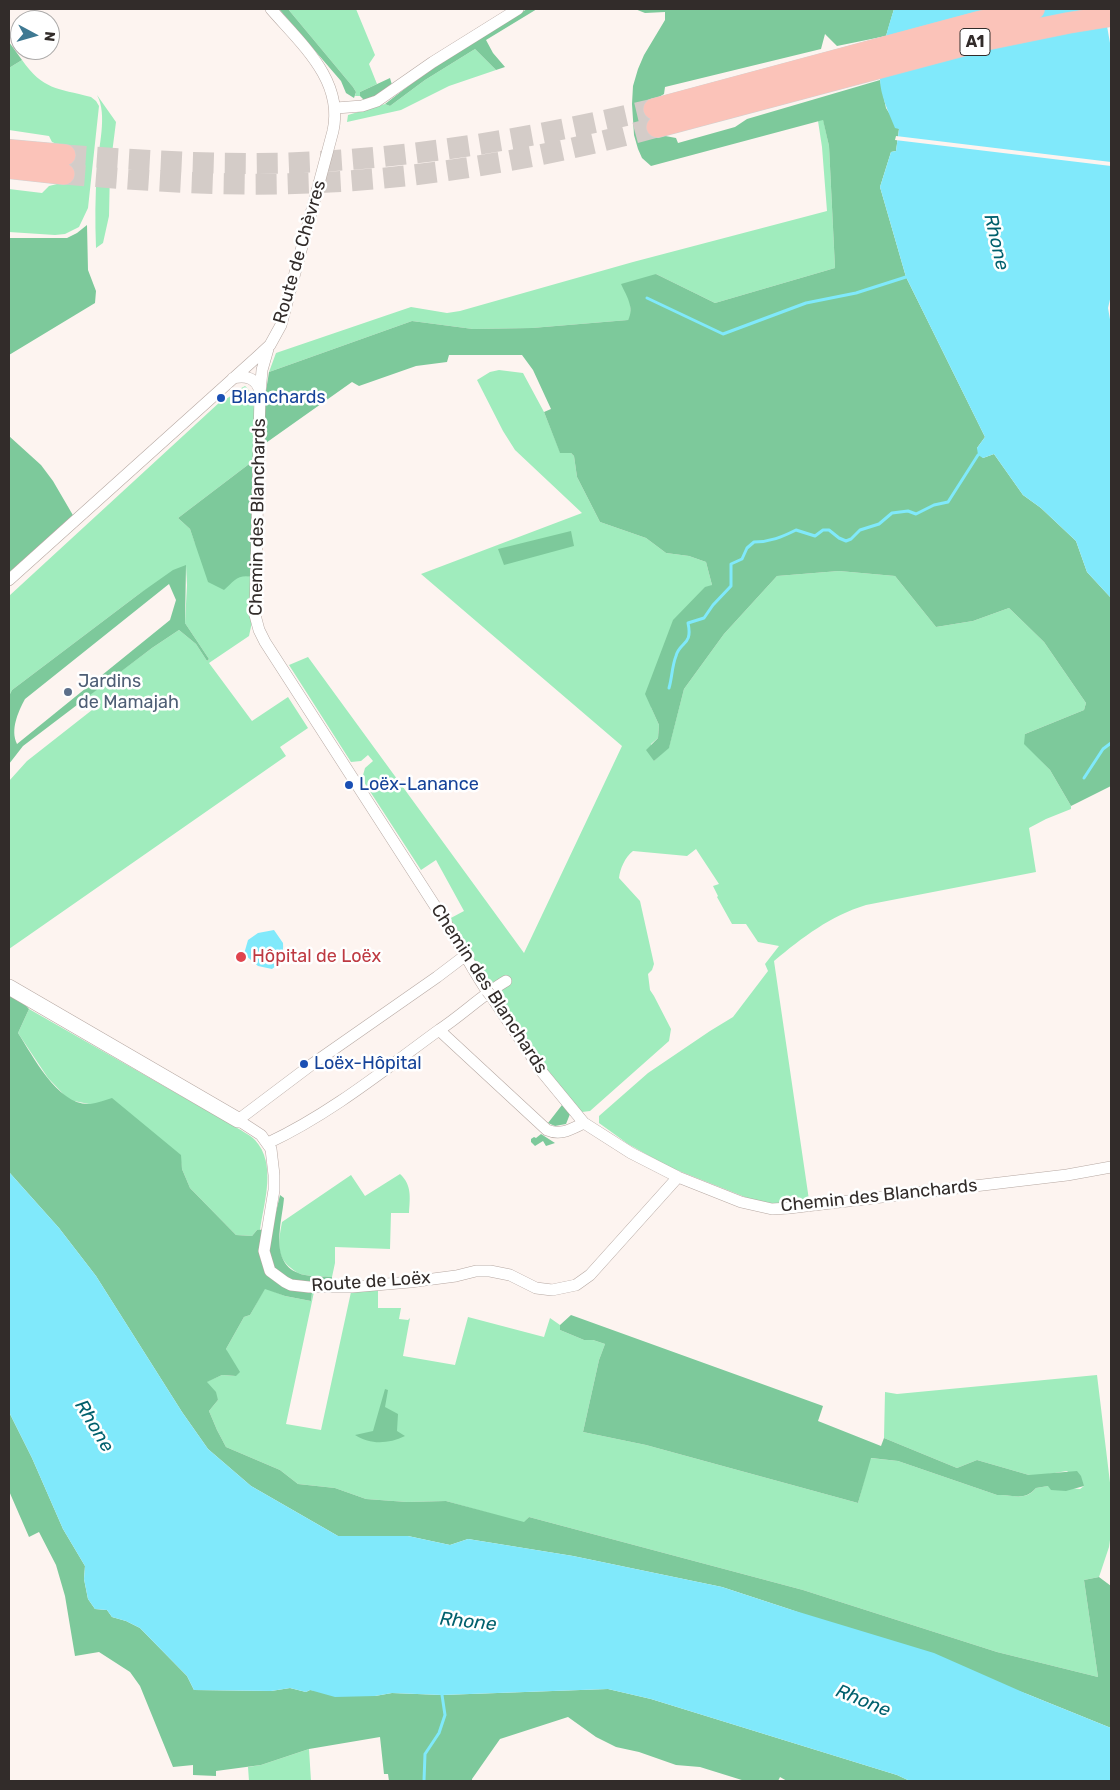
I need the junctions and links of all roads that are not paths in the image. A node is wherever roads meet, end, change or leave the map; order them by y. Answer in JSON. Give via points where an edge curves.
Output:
{"nodes":[{"id":1,"x":271,"y":9,"type":"edge"},
{"id":2,"x":518,"y":9,"type":"edge"},
{"id":3,"x":1034,"y":9,"type":"edge"},
{"id":4,"x":1111,"y":16,"type":"edge"},
{"id":5,"x":841,"y":69,"type":"junction"},
{"id":6,"x":336,"y":108,"type":"junction"},
{"id":7,"x":656,"y":118,"type":"tunnel mouth"},
{"id":8,"x":9,"y":150,"type":"edge"},
{"id":9,"x":9,"y":168,"type":"edge"},
{"id":10,"x":270,"y":344,"type":"junction"},
{"id":11,"x":233,"y":378,"type":"junction"},
{"id":12,"x":260,"y":394,"type":"junction"},
{"id":13,"x":9,"y":580,"type":"edge"},
{"id":14,"x":466,"y":954,"type":"junction"},
{"id":15,"x":506,"y":981,"type":"dead end"},
{"id":16,"x":9,"y":987,"type":"edge"},
{"id":17,"x":439,"y":1030,"type":"junction"},
{"id":18,"x":238,"y":1120,"type":"junction"},
{"id":19,"x":584,"y":1123,"type":"junction"},
{"id":20,"x":268,"y":1143,"type":"junction"},
{"id":21,"x":1111,"y":1167,"type":"edge"},
{"id":22,"x":678,"y":1177,"type":"junction"}],
"edges":[{"from":1,"to":6,"type":"street","via":[[326,76]]},
{"from":2,"to":6,"type":"street","via":[[377,101]]},
{"from":3,"to":5,"type":"highway","number":"A1","via":[[978,22]]},
{"from":4,"to":5,"type":"highway","number":"A1"},
{"from":5,"to":7,"type":"highway","number":"A1"},
{"from":6,"to":10,"type":"street","name":"Route de Chèvres","via":[[333,131],[285,315]]},
{"from":8,"to":9,"type":"highway","via":[[65,164]]},
{"from":10,"to":11,"type":"street","name":"Route de Chèvres"},
{"from":10,"to":12,"type":"street","name":"Chemin des Blanchards","via":[[262,370]]},
{"from":11,"to":12,"type":"street","via":[[244,376],[255,381]]},
{"from":11,"to":13,"type":"street","name":"Route de Chèvres"},
{"from":12,"to":14,"type":"street","name":"Chemin des Blanchards","via":[[256,616],[259,630]]},
{"from":14,"to":18,"type":"street"},
{"from":14,"to":19,"type":"street","name":"Chemin des Blanchards","via":[[475,974],[542,1072]]},
{"from":15,"to":17,"type":"street"},
{"from":16,"to":18,"type":"street"},
{"from":17,"to":19,"type":"street","via":[[547,1130],[563,1133]]},
{"from":17,"to":20,"type":"street","via":[[300,1128]]},
{"from":18,"to":20,"type":"street"},
{"from":19,"to":22,"type":"street","name":"Chemin des Blanchards","via":[[630,1153]]},
{"from":20,"to":22,"type":"street","name":"Route de Loëx","via":[[274,1190],[265,1259],[270,1271],[279,1279],[304,1287],[385,1284],[483,1271],[504,1272],[536,1288],[560,1290],[590,1276]]},
{"from":21,"to":22,"type":"street","name":"Chemin des Blanchards","via":[[1067,1175],[772,1209],[741,1202]]}]}
